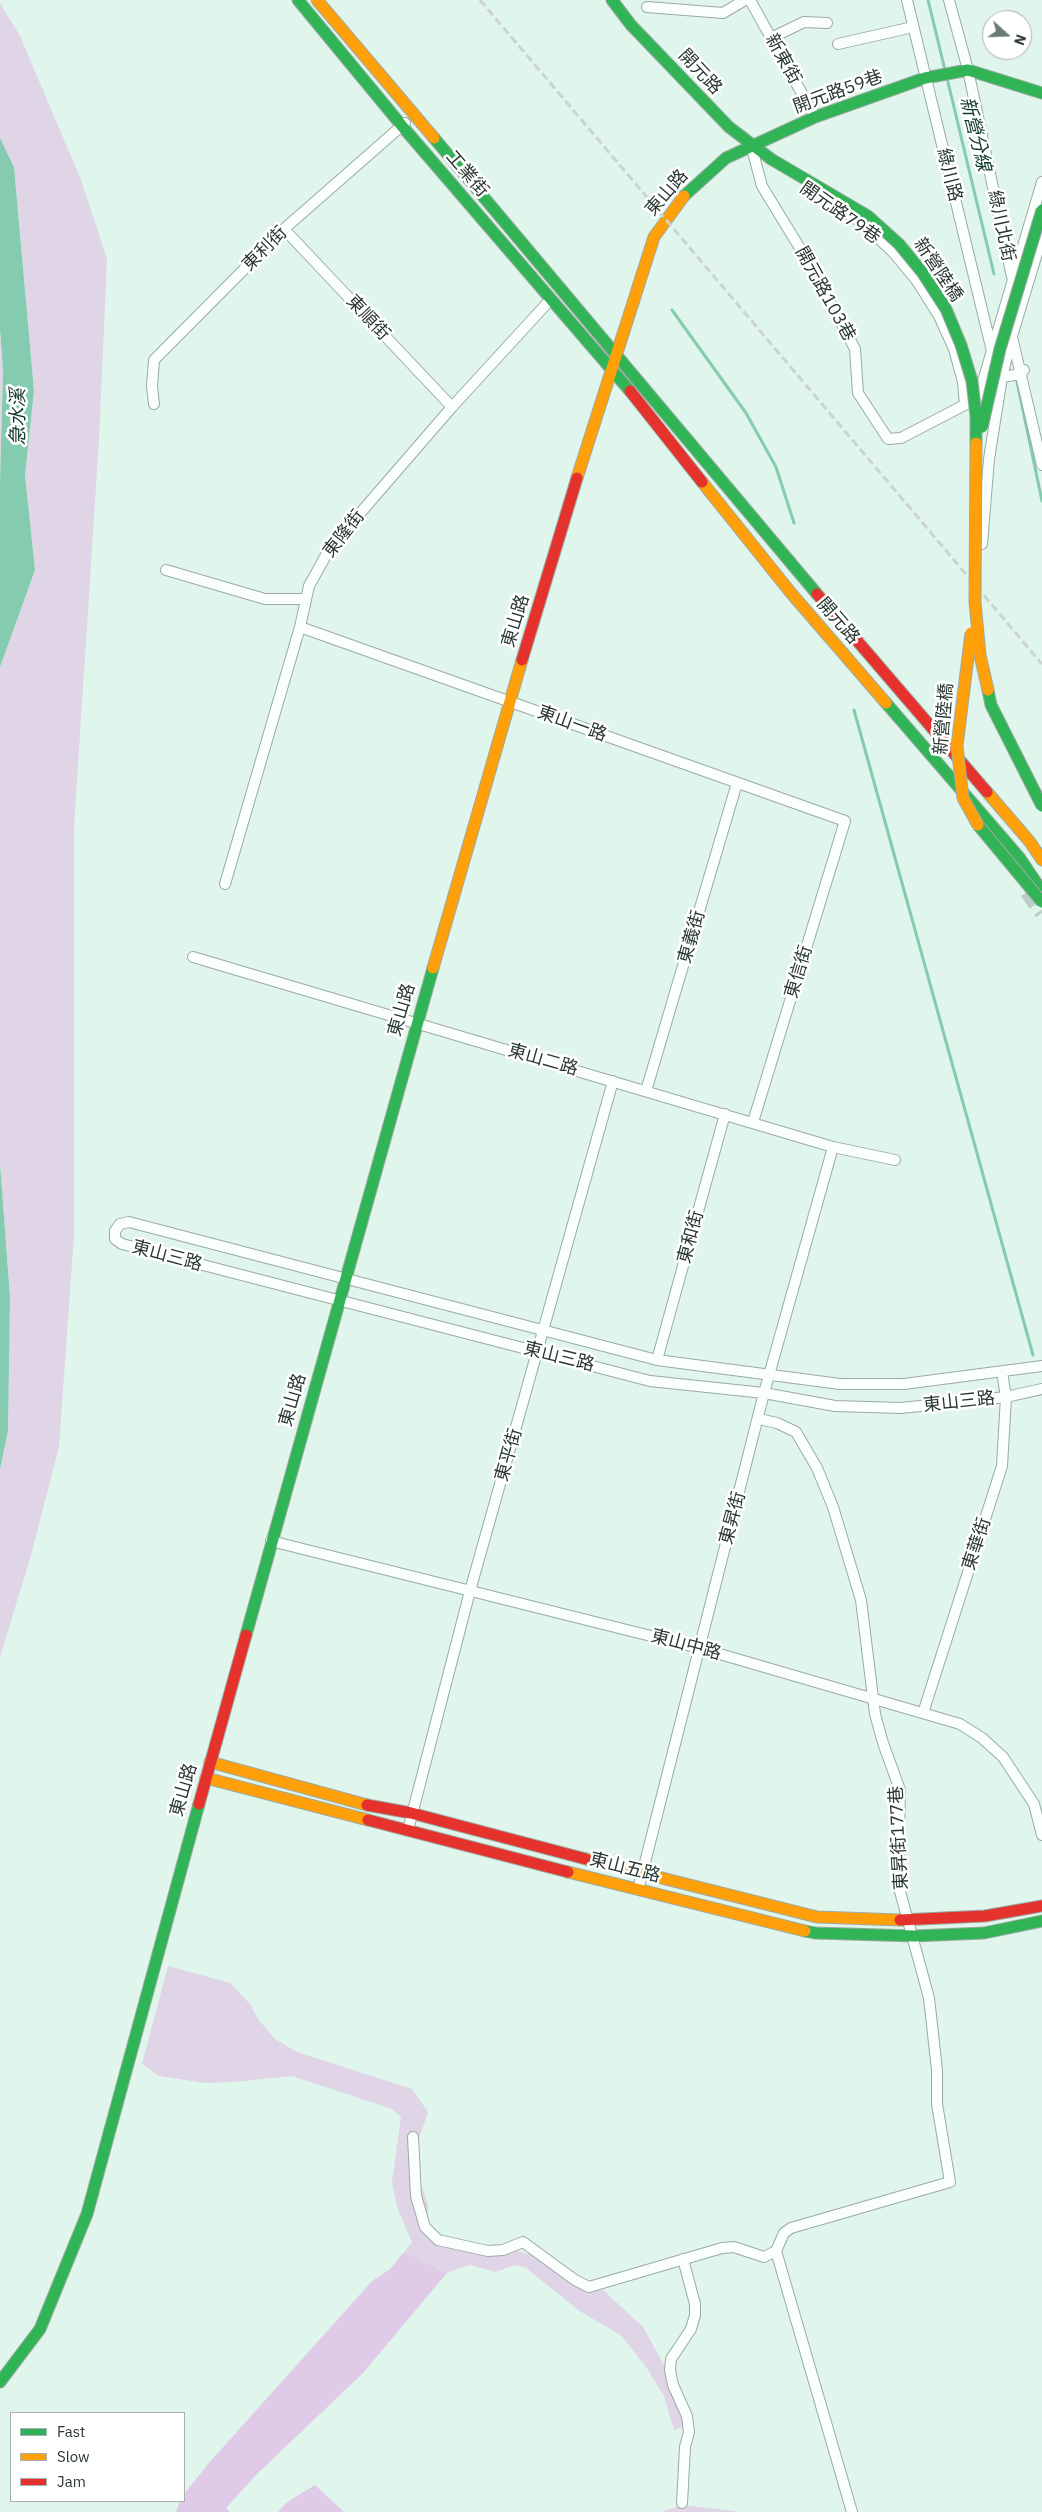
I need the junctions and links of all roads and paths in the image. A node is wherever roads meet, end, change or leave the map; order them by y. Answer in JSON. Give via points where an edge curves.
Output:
{"nodes":[{"id":1,"x":298,"y":0,"type":"edge"},
{"id":2,"x":317,"y":0,"type":"edge"},
{"id":3,"x":612,"y":0,"type":"edge"},
{"id":4,"x":745,"y":0,"type":"edge"},
{"id":5,"x":750,"y":0,"type":"edge"},
{"id":6,"x":907,"y":0,"type":"edge"},
{"id":7,"x":949,"y":0,"type":"edge"},
{"id":8,"x":646,"y":7,"type":"dead end"},
{"id":9,"x":827,"y":24,"type":"dead end"},
{"id":10,"x":913,"y":27,"type":"junction"},
{"id":11,"x":771,"y":38,"type":"junction"},
{"id":12,"x":838,"y":44,"type":"dead end"},
{"id":13,"x":963,"y":71,"type":"junction"},
{"id":14,"x":925,"y":78,"type":"junction"},
{"id":15,"x":1042,"y":93,"type":"edge"},
{"id":16,"x":414,"y":115,"type":"junction"},
{"id":17,"x":815,"y":117,"type":"junction"},
{"id":18,"x":402,"y":126,"type":"junction"},
{"id":19,"x":751,"y":145,"type":"junction"},
{"id":20,"x":771,"y":159,"type":"junction"},
{"id":21,"x":1042,"y":182,"type":"edge"},
{"id":22,"x":1042,"y":210,"type":"edge"},
{"id":23,"x":284,"y":229,"type":"junction"},
{"id":24,"x":1042,"y":237,"type":"edge"},
{"id":25,"x":1012,"y":277,"type":"junction"},
{"id":26,"x":551,"y":299,"type":"junction"},
{"id":27,"x":1012,"y":336,"type":"junction"},
{"id":28,"x":992,"y":350,"type":"junction"},
{"id":29,"x":616,"y":353,"type":"junction"},
{"id":30,"x":611,"y":370,"type":"junction"},
{"id":31,"x":1023,"y":372,"type":"junction"},
{"id":32,"x":1002,"y":377,"type":"junction"},
{"id":33,"x":978,"y":398,"type":"junction"},
{"id":34,"x":154,"y":404,"type":"dead end"},
{"id":35,"x":965,"y":405,"type":"junction"},
{"id":36,"x":452,"y":407,"type":"junction"},
{"id":37,"x":976,"y":466,"type":"junction"},
{"id":38,"x":1042,"y":466,"type":"edge"},
{"id":39,"x":980,"y":560,"type":"dead end"},
{"id":40,"x":166,"y":570,"type":"dead end"},
{"id":41,"x":306,"y":599,"type":"junction"},
{"id":42,"x":975,"y":602,"type":"junction"},
{"id":43,"x":300,"y":628,"type":"junction"},
{"id":44,"x":509,"y":702,"type":"junction"},
{"id":45,"x":737,"y":783,"type":"junction"},
{"id":46,"x":1042,"y":806,"type":"edge"},
{"id":47,"x":845,"y":821,"type":"joint"},
{"id":48,"x":1042,"y":860,"type":"edge"},
{"id":49,"x":225,"y":884,"type":"dead end"},
{"id":50,"x":1042,"y":892,"type":"edge"},
{"id":51,"x":1042,"y":902,"type":"edge"},
{"id":52,"x":193,"y":957,"type":"dead end"},
{"id":53,"x":417,"y":1023,"type":"junction"},
{"id":54,"x":613,"y":1081,"type":"junction"},
{"id":55,"x":646,"y":1090,"type":"junction"},
{"id":56,"x":725,"y":1114,"type":"junction"},
{"id":57,"x":753,"y":1122,"type":"junction"},
{"id":58,"x":833,"y":1147,"type":"junction"},
{"id":59,"x":895,"y":1160,"type":"dead end"},
{"id":60,"x":344,"y":1280,"type":"junction"},
{"id":61,"x":338,"y":1302,"type":"junction"},
{"id":62,"x":544,"y":1330,"type":"junction"},
{"id":63,"x":538,"y":1351,"type":"junction"},
{"id":64,"x":657,"y":1360,"type":"junction"},
{"id":65,"x":1042,"y":1366,"type":"edge"},
{"id":66,"x":1002,"y":1372,"type":"junction"},
{"id":67,"x":771,"y":1374,"type":"junction"},
{"id":68,"x":1042,"y":1389,"type":"edge"},
{"id":69,"x":764,"y":1393,"type":"junction"},
{"id":70,"x":1006,"y":1397,"type":"junction"},
{"id":71,"x":759,"y":1419,"type":"junction"},
{"id":72,"x":271,"y":1541,"type":"junction"},
{"id":73,"x":470,"y":1592,"type":"junction"},
{"id":74,"x":699,"y":1648,"type":"junction"},
{"id":75,"x":874,"y":1700,"type":"junction"},
{"id":76,"x":923,"y":1713,"type":"junction"},
{"id":77,"x":210,"y":1762,"type":"junction"},
{"id":78,"x":206,"y":1778,"type":"junction"},
{"id":79,"x":411,"y":1813,"type":"junction"},
{"id":80,"x":408,"y":1830,"type":"junction"},
{"id":81,"x":1042,"y":1835,"type":"edge"},
{"id":82,"x":641,"y":1874,"type":"junction"},
{"id":83,"x":638,"y":1890,"type":"junction"},
{"id":84,"x":1042,"y":1906,"type":"edge"},
{"id":85,"x":908,"y":1920,"type":"junction"},
{"id":86,"x":1042,"y":1921,"type":"edge"},
{"id":87,"x":914,"y":1936,"type":"junction"},
{"id":88,"x":413,"y":2137,"type":"dead end"},
{"id":89,"x":776,"y":2251,"type":"junction"},
{"id":90,"x":684,"y":2259,"type":"junction"},
{"id":91,"x":0,"y":2382,"type":"edge"},
{"id":92,"x":682,"y":2504,"type":"dead end"},
{"id":93,"x":852,"y":2512,"type":"edge"}],
"edges":[{"from":1,"to":18,"type":"street","name":"工業街"},
{"from":2,"to":16,"type":"street","name":"工業街"},
{"from":3,"to":19,"type":"street","name":"開元路","via":[[631,25],[729,127]]},
{"from":4,"to":8,"type":"street","via":[[723,13]]},
{"from":5,"to":11,"type":"street","name":"新東街"},
{"from":6,"to":10,"type":"street","name":"綠川路"},
{"from":7,"to":13,"type":"street","name":"綠川北街"},
{"from":9,"to":11,"type":"street","via":[[804,22]]},
{"from":10,"to":12,"type":"street"},
{"from":10,"to":14,"type":"street","name":"綠川路"},
{"from":11,"to":17,"type":"street","name":"新東街"},
{"from":13,"to":14,"type":"street","name":"開元路59巷"},
{"from":13,"to":15,"type":"street"},
{"from":13,"to":25,"type":"street","name":"綠川北街"},
{"from":14,"to":17,"type":"street","name":"開元路59巷"},
{"from":14,"to":28,"type":"street","name":"綠川路"},
{"from":16,"to":18,"type":"street","name":"東利街"},
{"from":16,"to":29,"type":"street","name":"工業街"},
{"from":17,"to":19,"type":"street","name":"開元路59巷"},
{"from":18,"to":23,"type":"street","name":"東利街"},
{"from":18,"to":26,"type":"street","name":"工業街"},
{"from":19,"to":20,"type":"street","name":"開元路"},
{"from":19,"to":29,"type":"street","name":"東山路","via":[[726,158],[686,193],[666,218],[654,237]]},
{"from":19,"to":35,"type":"street","name":"開元路103巷","via":[[762,186],[812,268],[855,349],[858,393],[888,439],[901,438]]},
{"from":20,"to":35,"type":"street","name":"開元路79巷","via":[[783,174],[863,224],[893,252],[917,281],[954,349]]},
{"from":20,"to":37,"type":"street","name":"新營陸橋","bridge":true,"via":[[868,216],[899,244],[922,272],[946,309],[962,345],[972,381]]},
{"from":21,"to":25,"type":"street"},
{"from":22,"to":37,"type":"street","name":"新營陸橋","bridge":true,"via":[[998,359]]},
{"from":23,"to":34,"type":"street","name":"東利街","via":[[154,360]]},
{"from":23,"to":36,"type":"street","name":"東順街"},
{"from":24,"to":27,"type":"street"},
{"from":25,"to":28,"type":"street"},
{"from":26,"to":30,"type":"street","name":"工業街"},
{"from":26,"to":36,"type":"street","name":"東隆街"},
{"from":27,"to":31,"type":"street"},
{"from":27,"to":32,"type":"street"},
{"from":28,"to":33,"type":"street"},
{"from":29,"to":30,"type":"street","name":"東山路"},
{"from":29,"to":48,"type":"street","name":"開元路"},
{"from":30,"to":44,"type":"street","name":"東山路"},
{"from":30,"to":50,"type":"street","name":"開元路","via":[[785,587],[1018,857]]},
{"from":31,"to":32,"type":"street"},
{"from":31,"to":38,"type":"street"},
{"from":32,"to":33,"type":"street","name":"開元路103巷"},
{"from":32,"to":39,"type":"street","via":[[989,459]]},
{"from":33,"to":35,"type":"street","name":"開元路103巷"},
{"from":36,"to":41,"type":"street","name":"東隆街","via":[[330,548],[309,586]]},
{"from":37,"to":42,"type":"street","name":"新營陸橋","bridge":true},
{"from":40,"to":41,"type":"street","via":[[265,599]]},
{"from":41,"to":43,"type":"street","name":"東隆街"},
{"from":42,"to":46,"type":"street","name":"新營陸橋","bridge":true,"via":[[980,655],[991,705]]},
{"from":42,"to":51,"type":"street","name":"新營陸橋","bridge":true,"via":[[957,746],[964,798],[977,824]]},
{"from":43,"to":44,"type":"street","name":"東山一路"},
{"from":43,"to":49,"type":"street","name":"東隆街"},
{"from":44,"to":45,"type":"street","name":"東山一路"},
{"from":44,"to":53,"type":"street","name":"東山路"},
{"from":45,"to":47,"type":"street","name":"東山一路"},
{"from":45,"to":55,"type":"street","name":"東義街"},
{"from":47,"to":57,"type":"street","name":"東信街"},
{"from":52,"to":53,"type":"street","name":"東山二路"},
{"from":53,"to":54,"type":"street","name":"東山二路"},
{"from":53,"to":60,"type":"street","name":"東山路"},
{"from":54,"to":55,"type":"street","name":"東山二路"},
{"from":54,"to":62,"type":"street","name":"東平街"},
{"from":55,"to":56,"type":"street","name":"東山二路"},
{"from":56,"to":57,"type":"street","name":"東山二路"},
{"from":56,"to":64,"type":"street","name":"東和街"},
{"from":57,"to":58,"type":"street","name":"東山二路"},
{"from":58,"to":59,"type":"street","name":"東山二路"},
{"from":58,"to":67,"type":"street","name":"東昇街"},
{"from":60,"to":61,"type":"street","name":"東山路"},
{"from":60,"to":61,"type":"street","name":"東山三路","via":[[129,1222],[120,1224],[115,1231],[116,1239],[122,1244]]},
{"from":60,"to":62,"type":"street","name":"東山三路"},
{"from":61,"to":63,"type":"street","name":"東山三路"},
{"from":61,"to":72,"type":"street","name":"東山路"},
{"from":62,"to":63,"type":"street","name":"東平街"},
{"from":62,"to":64,"type":"street","name":"東山三路"},
{"from":63,"to":69,"type":"street","name":"東山三路","via":[[650,1381]]},
{"from":63,"to":73,"type":"street","name":"東平街"},
{"from":64,"to":67,"type":"street","name":"東山三路"},
{"from":65,"to":66,"type":"street","name":"東山三路"},
{"from":66,"to":67,"type":"street","name":"東山三路","via":[[895,1384],[840,1384]]},
{"from":66,"to":70,"type":"street","name":"東華街"},
{"from":67,"to":69,"type":"street","name":"東昇街"},
{"from":68,"to":70,"type":"street","name":"東山三路"},
{"from":69,"to":70,"type":"street","name":"東山三路","via":[[835,1406],[901,1408]]},
{"from":69,"to":71,"type":"street","name":"東昇街"},
{"from":70,"to":76,"type":"street","name":"東華街","via":[[1002,1466]]},
{"from":71,"to":74,"type":"street","name":"東昇街"},
{"from":71,"to":75,"type":"street","via":[[796,1432],[817,1468],[833,1507],[861,1600]]},
{"from":72,"to":73,"type":"street","name":"東山中路"},
{"from":72,"to":77,"type":"street","name":"東山路"},
{"from":73,"to":74,"type":"street","name":"東山中路"},
{"from":73,"to":79,"type":"street","name":"東平街"},
{"from":74,"to":75,"type":"street","name":"東山中路"},
{"from":74,"to":82,"type":"street","name":"東昇街"},
{"from":75,"to":76,"type":"street","name":"東山中路"},
{"from":75,"to":85,"type":"street","name":"東昇街177巷","via":[[883,1743],[900,1790],[898,1884]]},
{"from":76,"to":81,"type":"street","name":"東山中路","via":[[960,1724],[1003,1757],[1034,1804]]},
{"from":77,"to":78,"type":"street","name":"東山路"},
{"from":77,"to":79,"type":"street","name":"東山五路","via":[[367,1805]]},
{"from":78,"to":80,"type":"street","name":"東山五路"},
{"from":78,"to":91,"type":"street","name":"東山路","via":[[86,2214],[40,2329]]},
{"from":79,"to":80,"type":"street","name":"東平街"},
{"from":79,"to":82,"type":"street","name":"東山五路"},
{"from":80,"to":83,"type":"street","name":"東山五路"},
{"from":82,"to":83,"type":"street","name":"東昇街"},
{"from":82,"to":85,"type":"street","name":"東山五路","via":[[816,1918]]},
{"from":83,"to":87,"type":"street","name":"東山五路","via":[[815,1933]]},
{"from":84,"to":85,"type":"street","name":"東山五路","via":[[984,1916]]},
{"from":85,"to":87,"type":"street","name":"東昇街177巷"},
{"from":86,"to":87,"type":"street","name":"東山五路","via":[[984,1933]]},
{"from":87,"to":89,"type":"street","name":"東昇街177巷","via":[[929,1998],[937,2070],[937,2104],[950,2182],[791,2228],[784,2232]]},
{"from":88,"to":90,"type":"street","via":[[416,2196],[425,2227],[438,2240],[488,2251],[504,2250],[523,2242],[589,2287]]},
{"from":89,"to":90,"type":"street","via":[[764,2256],[734,2246]]},
{"from":89,"to":93,"type":"street"},
{"from":90,"to":92,"type":"street","via":[[696,2304],[695,2315],[691,2329],[671,2359],[670,2370],[687,2416],[689,2432],[685,2447]]}]}
